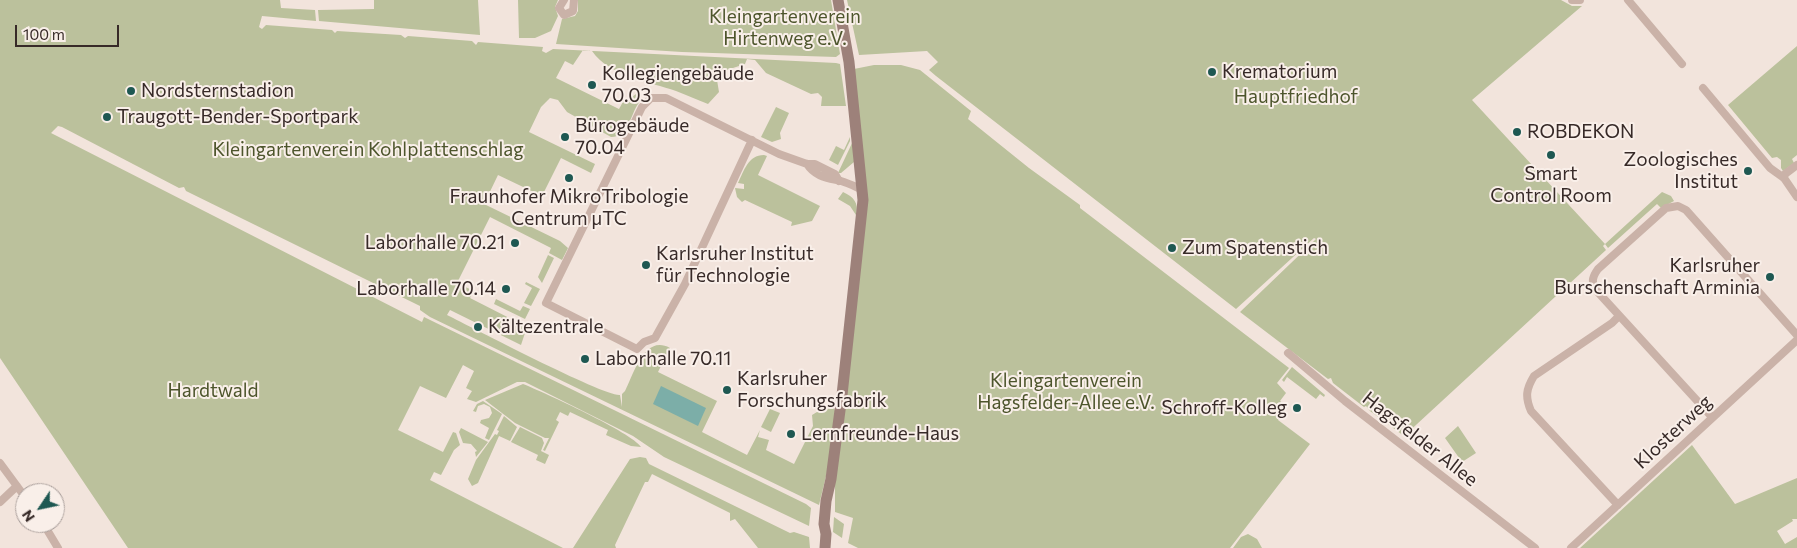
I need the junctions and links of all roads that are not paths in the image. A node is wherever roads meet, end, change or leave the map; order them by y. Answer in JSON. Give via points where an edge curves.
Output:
{"nodes":[{"id":1,"x":564,"y":0,"type":"edge"},
{"id":2,"x":574,"y":0,"type":"edge"},
{"id":3,"x":838,"y":0,"type":"edge"},
{"id":4,"x":1628,"y":0,"type":"edge"},
{"id":5,"x":1682,"y":64,"type":"dead end"},
{"id":6,"x":1703,"y":88,"type":"dead end"},
{"id":7,"x":752,"y":140,"type":"junction"},
{"id":8,"x":1797,"y":165,"type":"edge"},
{"id":9,"x":1784,"y":178,"type":"junction"},
{"id":10,"x":863,"y":190,"type":"junction"},
{"id":11,"x":1797,"y":197,"type":"edge"},
{"id":12,"x":1620,"y":316,"type":"junction"},
{"id":13,"x":1797,"y":335,"type":"edge"},
{"id":14,"x":1797,"y":340,"type":"edge"},
{"id":15,"x":1288,"y":354,"type":"dead end"},
{"id":16,"x":1712,"y":417,"type":"junction"},
{"id":17,"x":0,"y":463,"type":"edge"},
{"id":18,"x":15,"y":483,"type":"edge"},
{"id":19,"x":15,"y":488,"type":"edge"},
{"id":20,"x":0,"y":502,"type":"edge"},
{"id":21,"x":1618,"y":505,"type":"junction"},
{"id":22,"x":49,"y":533,"type":"edge"},
{"id":23,"x":58,"y":548,"type":"edge"},
{"id":24,"x":825,"y":548,"type":"edge"},
{"id":25,"x":1535,"y":548,"type":"edge"},
{"id":26,"x":1571,"y":548,"type":"edge"}],
"edges":[{"from":1,"to":2,"type":"street","via":[[559,8],[564,15],[573,11]]},
{"from":3,"to":10,"type":"street","via":[[849,62]]},
{"from":4,"to":5,"type":"street"},
{"from":6,"to":9,"type":"street","via":[[1770,168]]},
{"from":7,"to":7,"type":"street","via":[[666,98],[651,98],[642,107],[546,303],[637,349],[655,338],[685,284]]},
{"from":7,"to":10,"type":"street","via":[[807,164],[814,164]]},
{"from":8,"to":9,"type":"street"},
{"from":9,"to":11,"type":"street"},
{"from":10,"to":24,"type":"street","via":[[832,479],[825,511]]},
{"from":12,"to":13,"type":"street","via":[[1595,289],[1594,274],[1666,208],[1678,206],[1686,210]]},
{"from":12,"to":16,"type":"street"},
{"from":12,"to":21,"type":"street","via":[[1534,376],[1526,395],[1531,411]]},
{"from":14,"to":16,"type":"street","name":"Klosterweg"},
{"from":15,"to":25,"type":"street","name":"Hagsfelder Allee","via":[[1345,402]]},
{"from":16,"to":21,"type":"street","name":"Klosterweg"},
{"from":17,"to":18,"type":"street"},
{"from":19,"to":20,"type":"street"},
{"from":21,"to":26,"type":"street","name":"Klosterweg"},
{"from":22,"to":23,"type":"street"}]}
